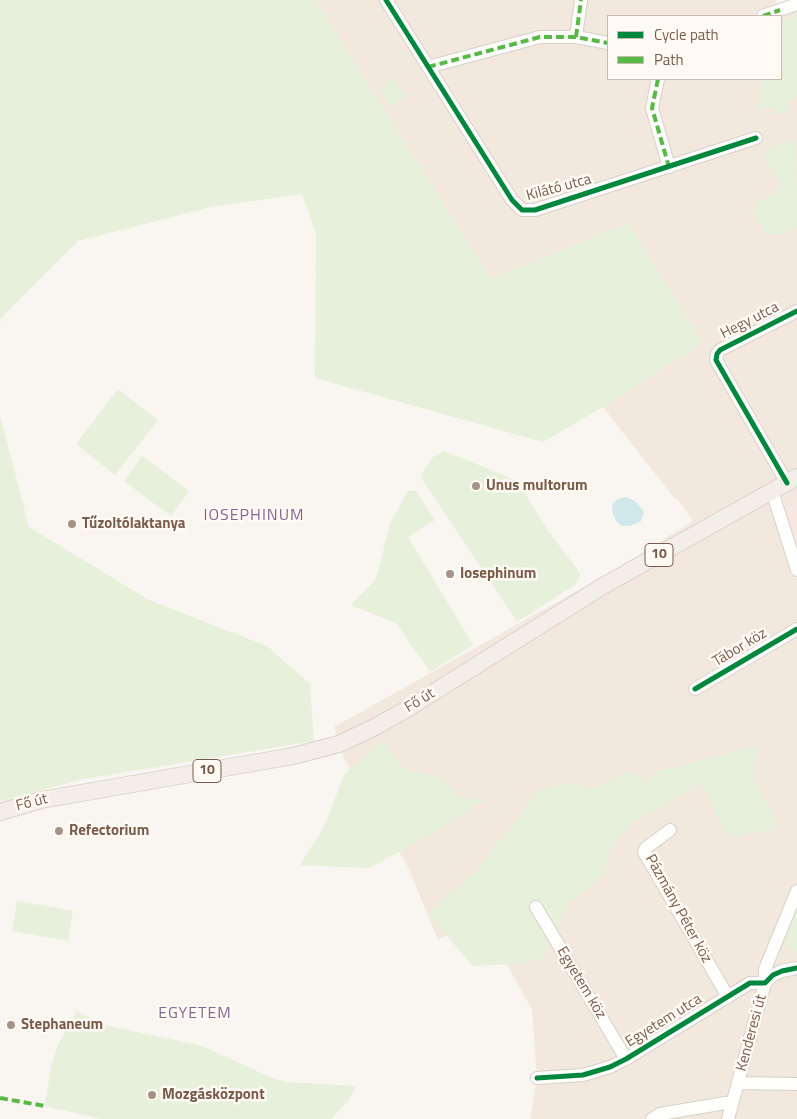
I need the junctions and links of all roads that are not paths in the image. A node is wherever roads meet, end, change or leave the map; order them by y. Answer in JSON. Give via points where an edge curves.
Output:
{"nodes":[{"id":1,"x":386,"y":0,"type":"edge"},
{"id":2,"x":581,"y":0,"type":"edge"},
{"id":3,"x":797,"y":4,"type":"edge"},
{"id":4,"x":766,"y":15,"type":"edge"},
{"id":5,"x":576,"y":36,"type":"junction"},
{"id":6,"x":607,"y":43,"type":"edge"},
{"id":7,"x":428,"y":67,"type":"junction"},
{"id":8,"x":658,"y":80,"type":"edge"},
{"id":9,"x":756,"y":138,"type":"dead end"},
{"id":10,"x":669,"y":167,"type":"junction"},
{"id":11,"x":797,"y":311,"type":"edge"},
{"id":12,"x":792,"y":480,"type":"edge"},
{"id":13,"x":772,"y":492,"type":"junction"},
{"id":14,"x":797,"y":570,"type":"edge"},
{"id":15,"x":797,"y":629,"type":"edge"},
{"id":16,"x":696,"y":689,"type":"dead end"},
{"id":17,"x":0,"y":812,"type":"edge"},
{"id":18,"x":670,"y":830,"type":"dead end"},
{"id":19,"x":797,"y":891,"type":"edge"},
{"id":20,"x":536,"y":908,"type":"dead end"},
{"id":21,"x":773,"y":947,"type":"junction"},
{"id":22,"x":797,"y":968,"type":"edge"},
{"id":23,"x":782,"y":971,"type":"junction"},
{"id":24,"x":765,"y":983,"type":"junction"},
{"id":25,"x":728,"y":996,"type":"junction"},
{"id":26,"x":626,"y":1059,"type":"junction"},
{"id":27,"x":537,"y":1078,"type":"dead end"},
{"id":28,"x":738,"y":1083,"type":"junction"},
{"id":29,"x":797,"y":1084,"type":"edge"},
{"id":30,"x":732,"y":1102,"type":"junction"},
{"id":31,"x":652,"y":1119,"type":"edge"},
{"id":32,"x":728,"y":1119,"type":"edge"}],
"edges":[{"from":1,"to":7,"type":"street","name":"Kilátó utca"},
{"from":2,"to":5,"type":"street"},
{"from":3,"to":4,"type":"street"},
{"from":5,"to":6,"type":"street"},
{"from":5,"to":7,"type":"street","via":[[540,36]]},
{"from":7,"to":10,"type":"street","name":"Kilátó utca","via":[[512,200],[522,210],[535,210]]},
{"from":8,"to":10,"type":"street","via":[[652,108]]},
{"from":9,"to":10,"type":"street","name":"Kilátó utca"},
{"from":11,"to":12,"type":"street","name":"Hegy utca","via":[[720,350],[716,360]]},
{"from":12,"to":13,"type":"main road","name":"Fő út","number":"10"},
{"from":13,"to":14,"type":"street"},
{"from":13,"to":17,"type":"main road","name":"Fő út","number":"10","via":[[603,586],[407,709],[339,744],[294,756],[41,800]]},
{"from":15,"to":16,"type":"street","name":"Tábor köz"},
{"from":18,"to":25,"type":"street","name":"Pázmány Péter köz","via":[[644,852]]},
{"from":19,"to":21,"type":"street","name":"Kenderesi út"},
{"from":20,"to":26,"type":"street","name":"Egyetem köz"},
{"from":21,"to":23,"type":"street","via":[[781,959]]},
{"from":21,"to":24,"type":"street","name":"Kenderesi út","via":[[765,969]]},
{"from":22,"to":23,"type":"street","name":"Egyetem utca"},
{"from":23,"to":24,"type":"street","name":"Egyetem utca"},
{"from":24,"to":25,"type":"street","name":"Egyetem utca","via":[[750,983]]},
{"from":24,"to":28,"type":"street","name":"Kenderesi út"},
{"from":25,"to":26,"type":"street","name":"Egyetem utca"},
{"from":26,"to":27,"type":"street","name":"Egyetem utca","via":[[583,1075]]},
{"from":28,"to":29,"type":"street"},
{"from":28,"to":30,"type":"street","name":"Kenderesi út"},
{"from":30,"to":31,"type":"street","via":[[660,1114]]},
{"from":30,"to":32,"type":"street","name":"Kenderesi út"}]}
